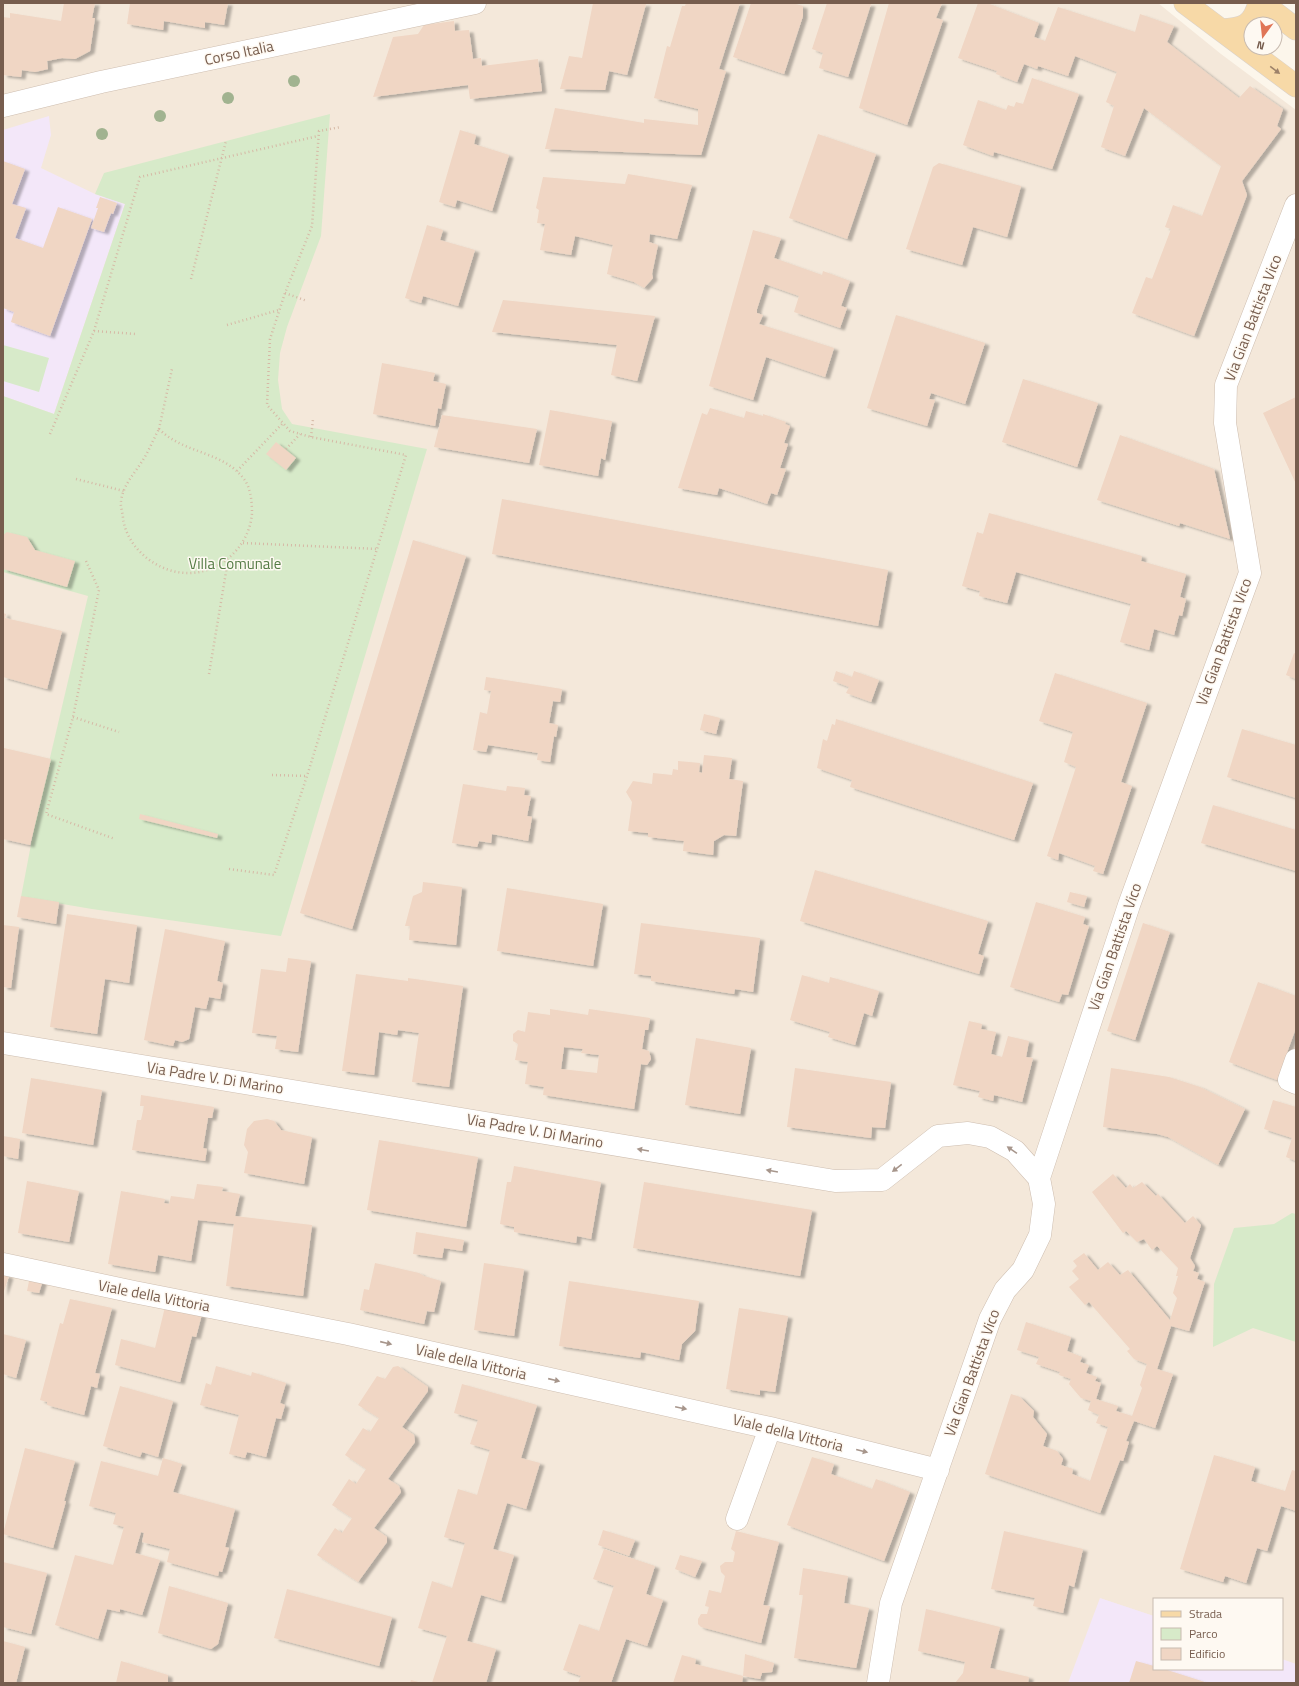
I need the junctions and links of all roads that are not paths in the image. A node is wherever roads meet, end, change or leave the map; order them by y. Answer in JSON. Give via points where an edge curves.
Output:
{"nodes":[{"id":1,"x":475,"y":3,"type":"edge"},
{"id":2,"x":1185,"y":3,"type":"edge"},
{"id":3,"x":1260,"y":3,"type":"edge"},
{"id":4,"x":1201,"y":10,"type":"edge"},
{"id":5,"x":1296,"y":29,"type":"edge"},
{"id":6,"x":1221,"y":30,"type":"junction"},
{"id":7,"x":1296,"y":86,"type":"edge"},
{"id":8,"x":3,"y":106,"type":"edge"},
{"id":9,"x":1296,"y":205,"type":"edge"},
{"id":10,"x":3,"y":1043,"type":"edge"},
{"id":11,"x":1296,"y":1060,"type":"edge"},
{"id":12,"x":1296,"y":1083,"type":"edge"},
{"id":13,"x":1039,"y":1178,"type":"junction"},
{"id":14,"x":3,"y":1264,"type":"edge"},
{"id":15,"x":770,"y":1428,"type":"junction"},
{"id":16,"x":938,"y":1470,"type":"junction"},
{"id":17,"x":737,"y":1519,"type":"dead end"},
{"id":18,"x":878,"y":1683,"type":"edge"}],
"edges":[{"from":1,"to":8,"type":"street","name":"Corso Italia","via":[[101,82]]},
{"from":2,"to":4,"type":"main road"},
{"from":3,"to":5,"type":"main road"},
{"from":3,"to":6,"type":"main road","via":[[1247,25],[1233,30]]},
{"from":4,"to":6,"type":"main road"},
{"from":6,"to":7,"type":"main road","one_way":true},
{"from":9,"to":13,"type":"street","name":"Via Gian Battista Vico","via":[[1226,385],[1225,423],[1250,574],[1129,905]]},
{"from":13,"to":10,"type":"street","name":"Via Padre V. Di Marino","one_way":true,"via":[[1015,1151],[990,1137],[968,1133],[938,1136],[882,1180],[835,1181]]},
{"from":11,"to":12,"type":"street","via":[[1289,1080]]},
{"from":13,"to":16,"type":"street","name":"Via Gian Battista Vico","via":[[1044,1204],[1040,1235],[1022,1270],[1005,1290],[990,1319]]},
{"from":14,"to":15,"type":"street","name":"Viale della Vittoria","one_way":true,"via":[[348,1334]]},
{"from":15,"to":16,"type":"street","name":"Viale della Vittoria","one_way":true},
{"from":15,"to":17,"type":"street"},
{"from":16,"to":18,"type":"street","name":"Via Gian Battista Vico","via":[[891,1603]]}]}
